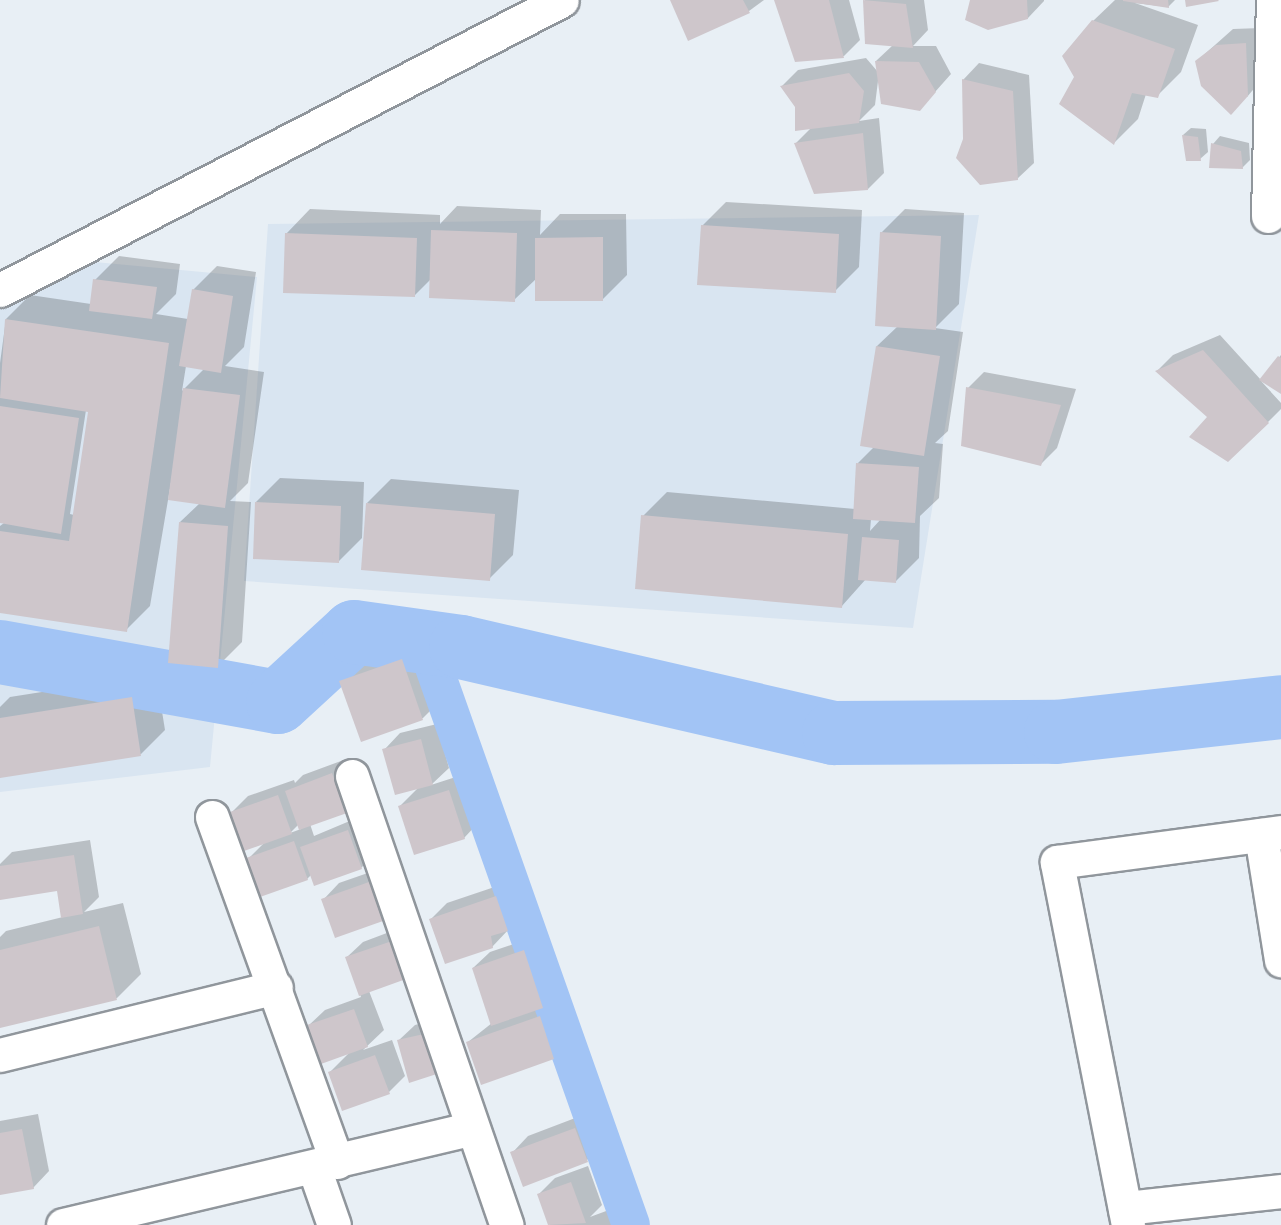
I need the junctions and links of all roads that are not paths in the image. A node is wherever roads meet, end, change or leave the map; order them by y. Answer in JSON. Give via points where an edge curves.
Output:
{"nodes":[{"id":1,"x":562,"y":0,"type":"edge"},
{"id":2,"x":1273,"y":0,"type":"edge"},
{"id":3,"x":1268,"y":216,"type":"dead end"},
{"id":4,"x":0,"y":290,"type":"edge"},
{"id":5,"x":352,"y":776,"type":"dead end"},
{"id":6,"x":213,"y":818,"type":"dead end"},
{"id":7,"x":1271,"y":834,"type":"edge"},
{"id":8,"x":1281,"y":960,"type":"edge"},
{"id":9,"x":276,"y":987,"type":"junction"},
{"id":10,"x":0,"y":1055,"type":"edge"},
{"id":11,"x":472,"y":1128,"type":"junction"},
{"id":12,"x":325,"y":1165,"type":"junction"},
{"id":13,"x":1281,"y":1191,"type":"edge"},
{"id":14,"x":156,"y":1214,"type":"edge"},
{"id":15,"x":1126,"y":1217,"type":"edge"},
{"id":16,"x":63,"y":1225,"type":"edge"},
{"id":17,"x":334,"y":1225,"type":"edge"},
{"id":18,"x":507,"y":1225,"type":"edge"}],
"edges":[{"from":1,"to":4,"type":"street"},
{"from":2,"to":3,"type":"street"},
{"from":5,"to":11,"type":"street"},
{"from":6,"to":9,"type":"street"},
{"from":7,"to":8,"type":"street"},
{"from":7,"to":15,"type":"street","via":[[1057,862]]},
{"from":9,"to":10,"type":"street"},
{"from":9,"to":12,"type":"street"},
{"from":11,"to":12,"type":"street"},
{"from":11,"to":18,"type":"street"},
{"from":12,"to":14,"type":"street"},
{"from":12,"to":17,"type":"street"},
{"from":13,"to":15,"type":"street"},
{"from":14,"to":16,"type":"street"}]}
